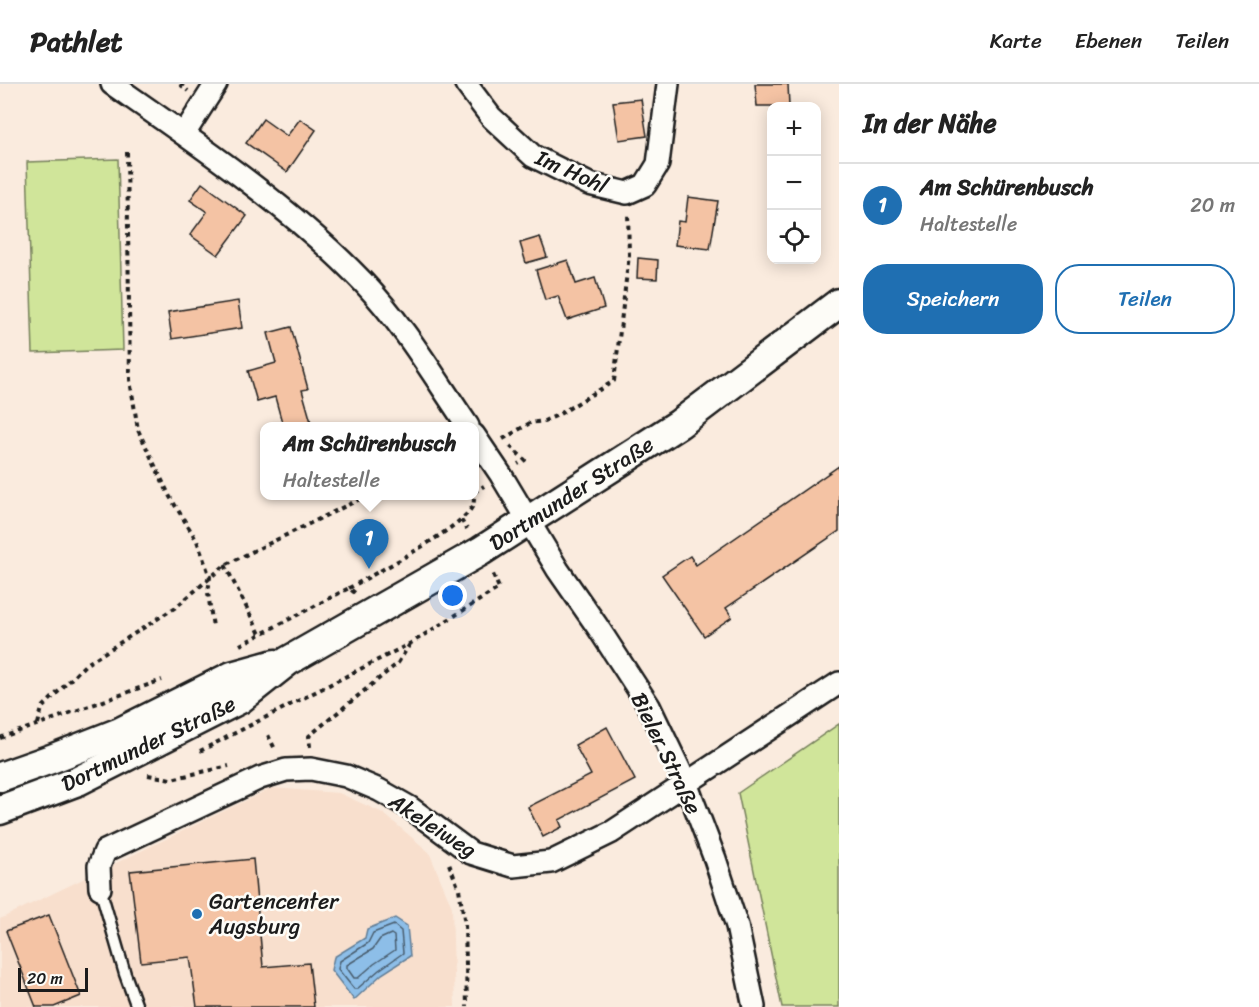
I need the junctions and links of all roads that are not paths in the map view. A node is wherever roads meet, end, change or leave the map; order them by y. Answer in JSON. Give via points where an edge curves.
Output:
{"nodes":[{"id":1,"x":112,"y":84,"type":"edge"},
{"id":2,"x":216,"y":84,"type":"edge"},
{"id":3,"x":466,"y":84,"type":"edge"},
{"id":4,"x":668,"y":84,"type":"edge"},
{"id":5,"x":184,"y":134,"type":"junction"},
{"id":6,"x":839,"y":303,"type":"edge"},
{"id":7,"x":465,"y":422,"type":"edge"},
{"id":8,"x":479,"y":442,"type":"edge"},
{"id":9,"x":530,"y":521,"type":"junction"},
{"id":10,"x":288,"y":661,"type":"junction"},
{"id":11,"x":839,"y":683,"type":"edge"},
{"id":12,"x":0,"y":777,"type":"edge"},
{"id":13,"x":686,"y":783,"type":"junction"},
{"id":14,"x":0,"y":810,"type":"edge"},
{"id":15,"x":100,"y":888,"type":"joint"},
{"id":16,"x":137,"y":1007,"type":"edge"},
{"id":17,"x":754,"y":1007,"type":"edge"}],
"edges":[{"from":1,"to":5,"type":"street"},
{"from":2,"to":5,"type":"street"},
{"from":3,"to":4,"type":"street","name":"Im Hohl","via":[[491,117],[533,156],[589,184],[627,193],[645,185],[658,164]]},
{"from":5,"to":7,"type":"street","via":[[279,207],[365,284]]},
{"from":6,"to":9,"type":"main road","name":"Dortmunder Straße","via":[[679,424]]},
{"from":8,"to":9,"type":"street","name":"Bieler Straße"},
{"from":9,"to":10,"type":"main road","name":"Dortmunder Straße"},
{"from":9,"to":13,"type":"street","name":"Bieler Straße","via":[[649,706]]},
{"from":10,"to":12,"type":"main road","name":"Dortmunder Straße","via":[[232,676],[120,732]]},
{"from":10,"to":14,"type":"main road","name":"Dortmunder Straße","via":[[240,699],[78,781]]},
{"from":11,"to":13,"type":"street","name":"Akeleiweg"},
{"from":13,"to":15,"type":"street","name":"Akeleiweg","via":[[612,832],[551,862],[513,866],[471,853],[409,807],[346,776],[311,769],[285,770],[105,851],[99,866]]},
{"from":13,"to":17,"type":"street","name":"Bieler Straße","via":[[737,926]]},
{"from":15,"to":16,"type":"lane"}]}
